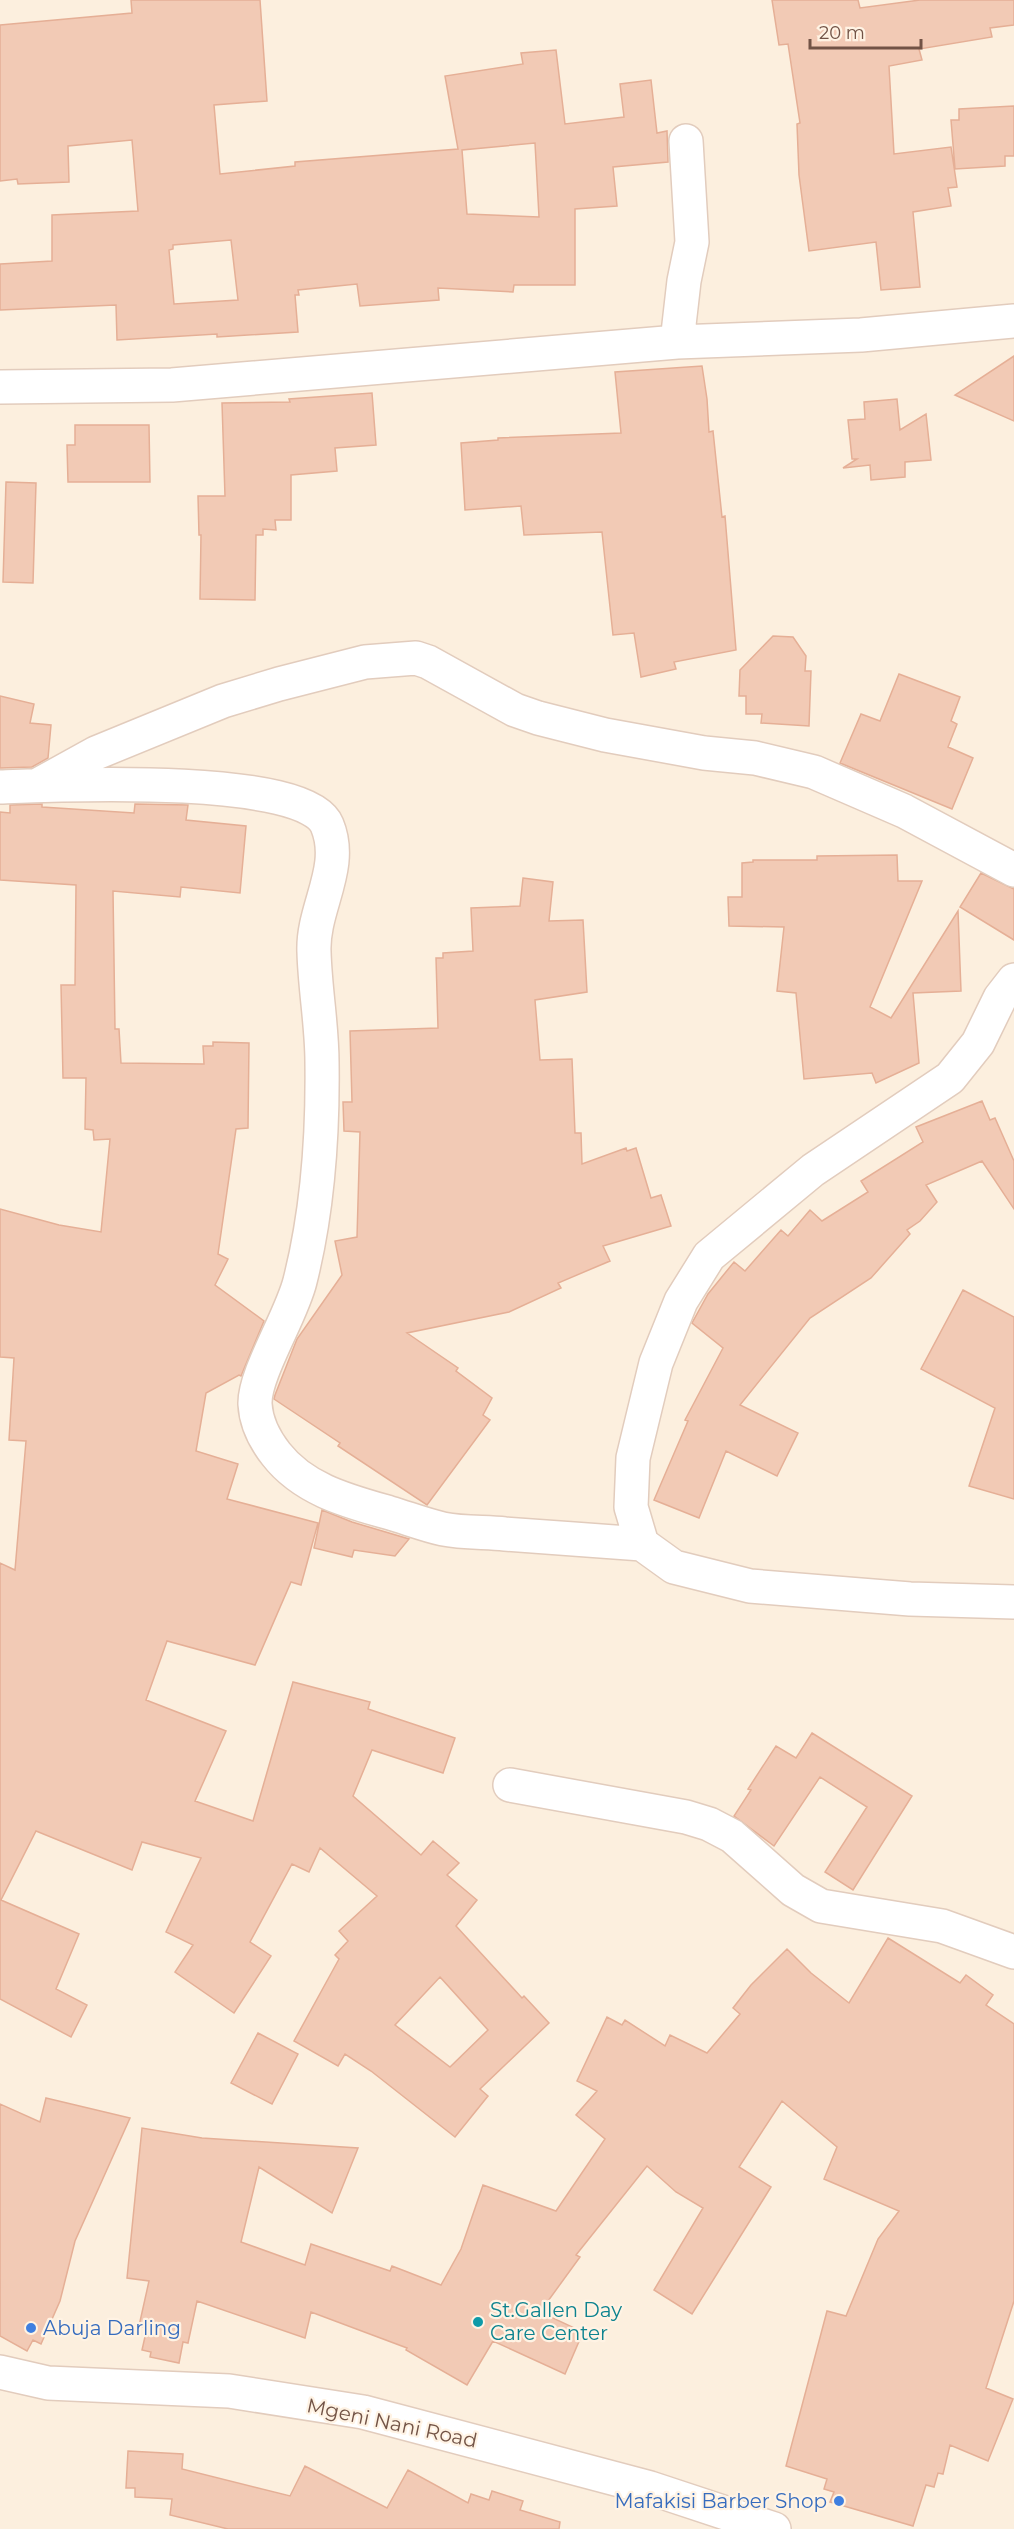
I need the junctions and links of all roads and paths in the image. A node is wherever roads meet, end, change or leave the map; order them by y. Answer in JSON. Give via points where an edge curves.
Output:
{"nodes":[{"id":1,"x":686,"y":141,"type":"dead end"},
{"id":2,"x":1014,"y":321,"type":"edge"},
{"id":3,"x":677,"y":342,"type":"junction"},
{"id":4,"x":0,"y":387,"type":"edge"},
{"id":5,"x":37,"y":786,"type":"junction"},
{"id":6,"x":0,"y":787,"type":"edge"},
{"id":7,"x":1014,"y":870,"type":"edge"},
{"id":8,"x":1014,"y":980,"type":"edge"},
{"id":9,"x":642,"y":1544,"type":"junction"},
{"id":10,"x":1014,"y":1602,"type":"edge"},
{"id":11,"x":510,"y":1785,"type":"dead end"},
{"id":12,"x":1014,"y":1952,"type":"edge"},
{"id":13,"x":0,"y":2372,"type":"edge"},
{"id":14,"x":774,"y":2529,"type":"edge"}],
"edges":[{"from":1,"to":3,"type":"street","via":[[692,242]]},
{"from":2,"to":3,"type":"street","via":[[861,335]]},
{"from":3,"to":4,"type":"street","via":[[172,385]]},
{"from":5,"to":6,"type":"street"},
{"from":5,"to":7,"type":"street","via":[[96,753],[223,701],[365,662],[416,658],[538,718],[605,735],[755,758],[814,772],[904,811]]},
{"from":5,"to":9,"type":"street","via":[[164,785],[235,790],[287,799],[312,808],[326,821],[333,863],[316,920],[313,950],[322,1060],[320,1165],[296,1298],[261,1377],[255,1402],[261,1429],[276,1454],[296,1474],[334,1496],[444,1529]]},
{"from":8,"to":9,"type":"street","via":[[1000,998],[978,1043],[950,1078],[813,1170],[709,1256],[681,1301],[656,1363],[633,1458],[631,1506]]},
{"from":9,"to":10,"type":"street","via":[[674,1567],[750,1586],[910,1599]]},
{"from":11,"to":12,"type":"street","via":[[709,1824],[732,1836],[810,1901],[839,1910],[942,1926]]},
{"from":13,"to":14,"type":"street","name":"Mgeni Nani Road","via":[[48,2383],[229,2391],[363,2412],[650,2488]]}]}
